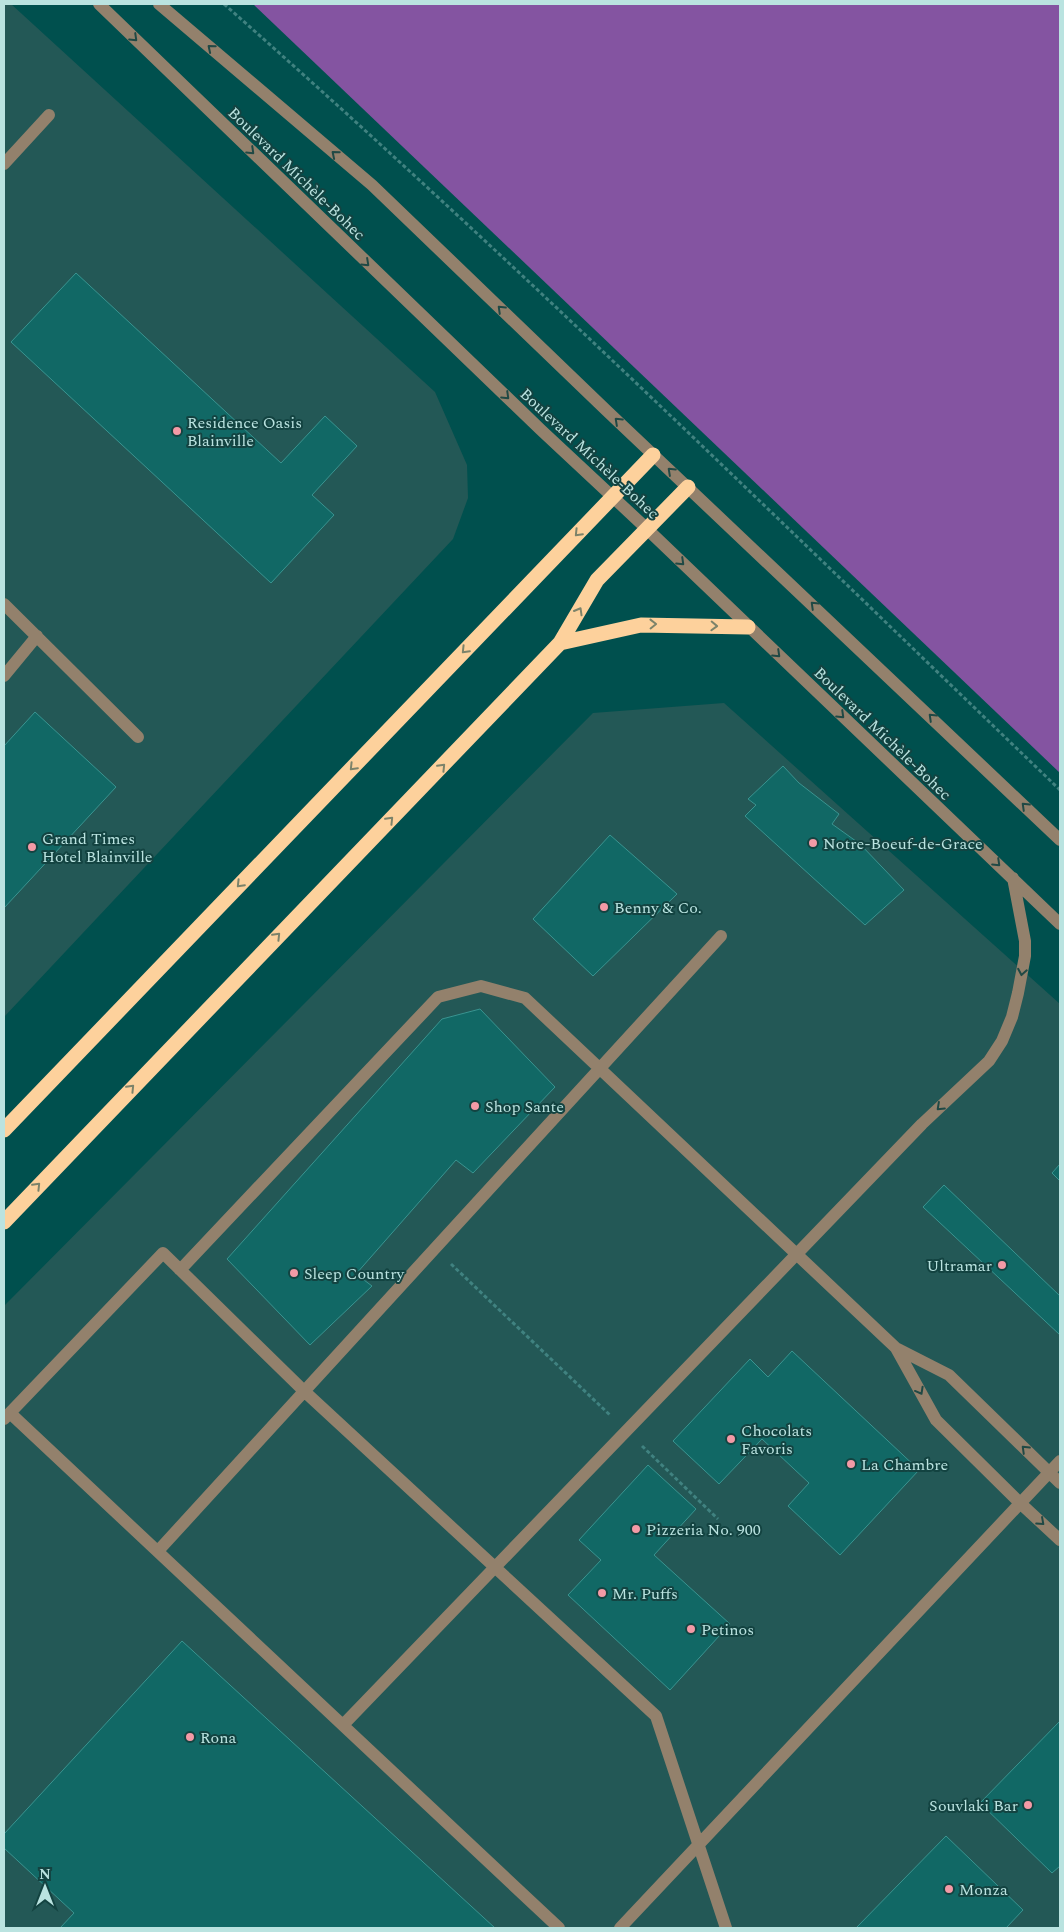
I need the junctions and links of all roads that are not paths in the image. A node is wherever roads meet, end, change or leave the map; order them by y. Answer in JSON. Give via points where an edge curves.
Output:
{"nodes":[{"id":1,"x":99,"y":4,"type":"edge"},
{"id":2,"x":159,"y":4,"type":"edge"},
{"id":3,"x":49,"y":115,"type":"dead end"},
{"id":4,"x":4,"y":162,"type":"edge"},
{"id":5,"x":654,"y":455,"type":"junction"},
{"id":6,"x":688,"y":487,"type":"junction"},
{"id":7,"x":613,"y":498,"type":"junction"},
{"id":8,"x":646,"y":528,"type":"junction"},
{"id":9,"x":4,"y":604,"type":"edge"},
{"id":10,"x":748,"y":627,"type":"junction"},
{"id":11,"x":38,"y":636,"type":"junction"},
{"id":12,"x":560,"y":643,"type":"junction"},
{"id":13,"x":4,"y":676,"type":"edge"},
{"id":14,"x":138,"y":737,"type":"dead end"},
{"id":15,"x":1060,"y":840,"type":"edge"},
{"id":16,"x":1013,"y":878,"type":"junction"},
{"id":17,"x":1060,"y":924,"type":"edge"},
{"id":18,"x":721,"y":936,"type":"dead end"},
{"id":19,"x":599,"y":1069,"type":"junction"},
{"id":20,"x":4,"y":1130,"type":"edge"},
{"id":21,"x":4,"y":1222,"type":"edge"},
{"id":22,"x":797,"y":1254,"type":"junction"},
{"id":23,"x":180,"y":1270,"type":"junction"},
{"id":24,"x":896,"y":1348,"type":"junction"},
{"id":25,"x":304,"y":1391,"type":"junction"},
{"id":26,"x":7,"y":1416,"type":"edge"},
{"id":27,"x":1060,"y":1461,"type":"edge"},
{"id":28,"x":1050,"y":1472,"type":"junction"},
{"id":29,"x":1060,"y":1483,"type":"edge"},
{"id":30,"x":1020,"y":1504,"type":"junction"},
{"id":31,"x":1060,"y":1540,"type":"edge"},
{"id":32,"x":158,"y":1551,"type":"junction"},
{"id":33,"x":496,"y":1568,"type":"junction"},
{"id":34,"x":343,"y":1726,"type":"junction"},
{"id":35,"x":699,"y":1844,"type":"junction"},
{"id":36,"x":559,"y":1928,"type":"edge"},
{"id":37,"x":620,"y":1928,"type":"edge"},
{"id":38,"x":726,"y":1928,"type":"edge"}],
"edges":[{"from":1,"to":7,"type":"street","name":"Boulevard Michèle-Bohec","one_way":true},
{"from":5,"to":2,"type":"street","name":"Boulevard Michèle-Bohec","one_way":true,"via":[[372,185]]},
{"from":3,"to":4,"type":"street"},
{"from":6,"to":5,"type":"street","name":"Boulevard Michèle-Bohec","one_way":true},
{"from":5,"to":7,"type":"highway"},
{"from":6,"to":8,"type":"highway"},
{"from":15,"to":6,"type":"street","name":"Boulevard Michèle-Bohec","one_way":true},
{"from":7,"to":8,"type":"street","name":"Boulevard Michèle-Bohec"},
{"from":7,"to":20,"type":"highway","one_way":true},
{"from":8,"to":10,"type":"street","name":"Boulevard Michèle-Bohec","one_way":true},
{"from":12,"to":8,"type":"highway","one_way":true,"via":[[597,580]]},
{"from":9,"to":11,"type":"street"},
{"from":12,"to":10,"type":"highway","one_way":true,"via":[[641,625]]},
{"from":10,"to":16,"type":"street","name":"Boulevard Michèle-Bohec","one_way":true},
{"from":11,"to":13,"type":"street"},
{"from":11,"to":14,"type":"street"},
{"from":21,"to":12,"type":"highway","one_way":true},
{"from":16,"to":17,"type":"street","name":"Boulevard Michèle-Bohec"},
{"from":16,"to":22,"type":"street","one_way":true,"via":[[1025,941],[1024,956],[1012,1017],[1002,1041],[990,1061],[922,1124]]},
{"from":18,"to":19,"type":"street"},
{"from":19,"to":22,"type":"street"},
{"from":19,"to":23,"type":"street","via":[[524,998],[481,986],[438,998]]},
{"from":19,"to":25,"type":"street"},
{"from":22,"to":24,"type":"street"},
{"from":22,"to":33,"type":"street"},
{"from":23,"to":25,"type":"street"},
{"from":23,"to":26,"type":"street","via":[[163,1253]]},
{"from":28,"to":24,"type":"street","one_way":true,"via":[[949,1374]]},
{"from":24,"to":30,"type":"street","one_way":true,"via":[[936,1420]]},
{"from":25,"to":32,"type":"street"},
{"from":25,"to":33,"type":"street"},
{"from":26,"to":32,"type":"street"},
{"from":27,"to":28,"type":"street"},
{"from":28,"to":29,"type":"street"},
{"from":28,"to":30,"type":"street"},
{"from":30,"to":31,"type":"street","one_way":true},
{"from":30,"to":35,"type":"street"},
{"from":32,"to":34,"type":"street"},
{"from":33,"to":34,"type":"street"},
{"from":33,"to":35,"type":"street","via":[[656,1716]]},
{"from":34,"to":36,"type":"street"},
{"from":35,"to":37,"type":"street"},
{"from":35,"to":38,"type":"street"}]}
